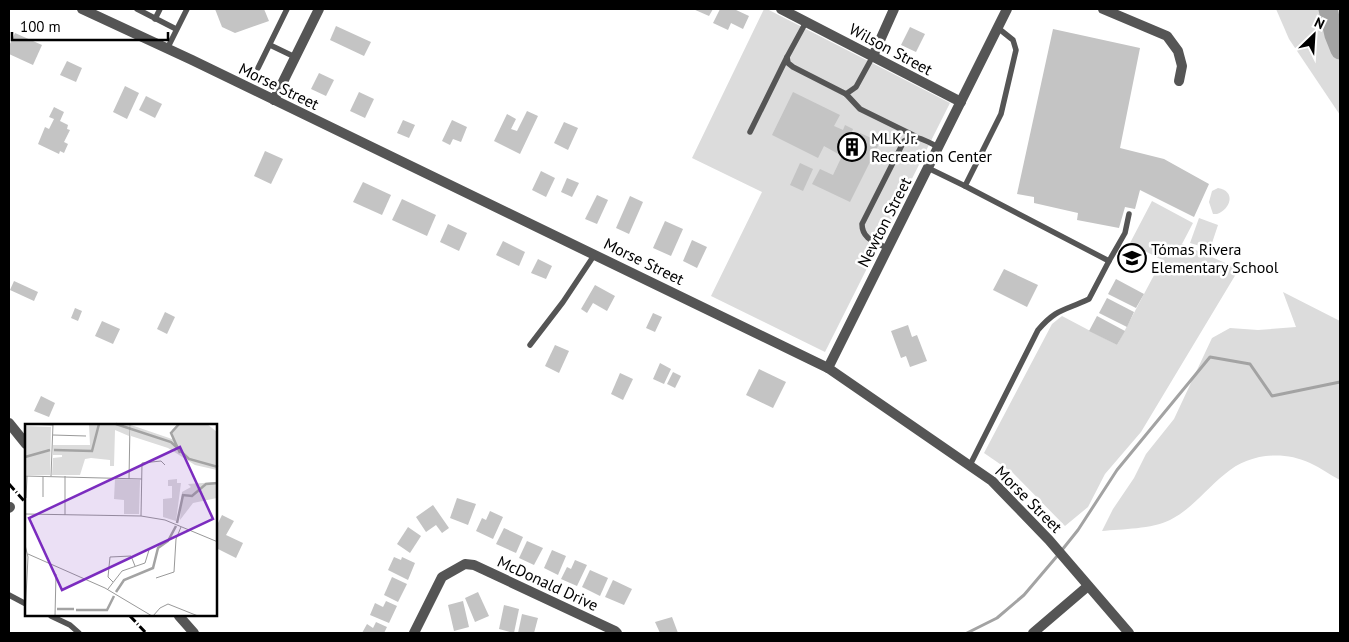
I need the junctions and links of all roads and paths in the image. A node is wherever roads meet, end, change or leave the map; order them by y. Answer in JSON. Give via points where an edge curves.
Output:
{"nodes":[{"id":1,"x":82,"y":9,"type":"edge"},
{"id":2,"x":137,"y":9,"type":"edge"},
{"id":3,"x":160,"y":9,"type":"edge"},
{"id":4,"x":186,"y":9,"type":"edge"},
{"id":5,"x":287,"y":9,"type":"edge"},
{"id":6,"x":319,"y":9,"type":"edge"},
{"id":7,"x":781,"y":9,"type":"edge"},
{"id":8,"x":894,"y":9,"type":"edge"},
{"id":9,"x":1007,"y":9,"type":"edge"},
{"id":10,"x":1103,"y":9,"type":"edge"},
{"id":11,"x":795,"y":12,"type":"edge"},
{"id":12,"x":156,"y":19,"type":"junction"},
{"id":13,"x":806,"y":22,"type":"junction"},
{"id":14,"x":998,"y":28,"type":"junction"},
{"id":15,"x":176,"y":29,"type":"junction"},
{"id":16,"x":270,"y":44,"type":"junction"},
{"id":17,"x":167,"y":49,"type":"junction"},
{"id":18,"x":873,"y":56,"type":"junction"},
{"id":19,"x":295,"y":57,"type":"junction"},
{"id":20,"x":787,"y":57,"type":"junction"},
{"id":21,"x":258,"y":68,"type":"dead end"},
{"id":22,"x":1179,"y":81,"type":"dead end"},
{"id":23,"x":846,"y":94,"type":"junction"},
{"id":24,"x":274,"y":100,"type":"junction"},
{"id":25,"x":961,"y":102,"type":"junction"},
{"id":26,"x":750,"y":132,"type":"dead end"},
{"id":27,"x":915,"y":136,"type":"junction"},
{"id":28,"x":938,"y":147,"type":"junction"},
{"id":29,"x":928,"y":168,"type":"junction"},
{"id":30,"x":965,"y":186,"type":"junction"},
{"id":31,"x":1130,"y":214,"type":"dead end"},
{"id":32,"x":887,"y":248,"type":"junction"},
{"id":33,"x":595,"y":254,"type":"junction"},
{"id":34,"x":1109,"y":261,"type":"junction"},
{"id":35,"x":530,"y":345,"type":"dead end"},
{"id":36,"x":828,"y":368,"type":"junction"},
{"id":37,"x":9,"y":423,"type":"edge"},
{"id":38,"x":25,"y":443,"type":"edge"},
{"id":39,"x":970,"y":465,"type":"junction"},
{"id":40,"x":1088,"y":586,"type":"junction"},
{"id":41,"x":9,"y":595,"type":"edge"},
{"id":42,"x":25,"y":603,"type":"edge"},
{"id":43,"x":53,"y":617,"type":"edge"},
{"id":44,"x":180,"y":617,"type":"edge"},
{"id":45,"x":79,"y":633,"type":"edge"},
{"id":46,"x":194,"y":633,"type":"edge"},
{"id":47,"x":414,"y":633,"type":"edge"},
{"id":48,"x":617,"y":633,"type":"edge"},
{"id":49,"x":1033,"y":633,"type":"edge"},
{"id":50,"x":1128,"y":633,"type":"edge"}],
"edges":[{"from":1,"to":17,"type":"street","name":"Morse Street"},
{"from":2,"to":12,"type":"lane"},
{"from":3,"to":12,"type":"lane"},
{"from":4,"to":15,"type":"lane"},
{"from":5,"to":16,"type":"lane"},
{"from":6,"to":19,"type":"street"},
{"from":7,"to":11,"type":"street","name":"Wilson Street"},
{"from":8,"to":18,"type":"street"},
{"from":9,"to":14,"type":"street","name":"Newton Street"},
{"from":10,"to":22,"type":"street","via":[[1167,36],[1178,51],[1182,66]]},
{"from":11,"to":13,"type":"street","name":"Wilson Street"},
{"from":12,"to":15,"type":"lane"},
{"from":13,"to":18,"type":"street","name":"Wilson Street"},
{"from":13,"to":20,"type":"lane"},
{"from":14,"to":25,"type":"street","name":"Newton Street"},
{"from":14,"to":30,"type":"lane","via":[[1013,40],[1016,50],[1001,114]]},
{"from":15,"to":17,"type":"lane"},
{"from":16,"to":19,"type":"lane"},
{"from":16,"to":21,"type":"lane"},
{"from":17,"to":24,"type":"street","name":"Morse Street"},
{"from":18,"to":23,"type":"lane","via":[[856,87]]},
{"from":18,"to":25,"type":"street","name":"Wilson Street"},
{"from":19,"to":24,"type":"street"},
{"from":20,"to":23,"type":"lane","via":[[793,67]]},
{"from":20,"to":26,"type":"lane"},
{"from":23,"to":27,"type":"lane","via":[[860,109]]},
{"from":24,"to":33,"type":"street","name":"Morse Street"},
{"from":25,"to":28,"type":"street","name":"Newton Street"},
{"from":27,"to":28,"type":"lane"},
{"from":27,"to":32,"type":"lane","via":[[904,141],[862,224],[867,238]]},
{"from":28,"to":29,"type":"street","name":"Newton Street"},
{"from":29,"to":30,"type":"lane"},
{"from":29,"to":32,"type":"street","name":"Newton Street"},
{"from":30,"to":34,"type":"lane"},
{"from":31,"to":34,"type":"lane","via":[[1125,234]]},
{"from":32,"to":36,"type":"street","name":"Newton Street"},
{"from":33,"to":35,"type":"lane"},
{"from":33,"to":36,"type":"street","name":"Morse Street"},
{"from":34,"to":39,"type":"lane","via":[[1088,299],[1061,309],[1038,330]]},
{"from":36,"to":39,"type":"street","name":"Morse Street"},
{"from":37,"to":38,"type":"street"},
{"from":39,"to":40,"type":"street","name":"Morse Street","via":[[992,481]]},
{"from":40,"to":49,"type":"street"},
{"from":40,"to":50,"type":"street","name":"Morse Street"},
{"from":41,"to":42,"type":"lane"},
{"from":43,"to":45,"type":"lane"},
{"from":44,"to":46,"type":"street"},
{"from":47,"to":48,"type":"street","name":"McDonald Drive","via":[[442,576],[465,564],[474,565]]}]}
